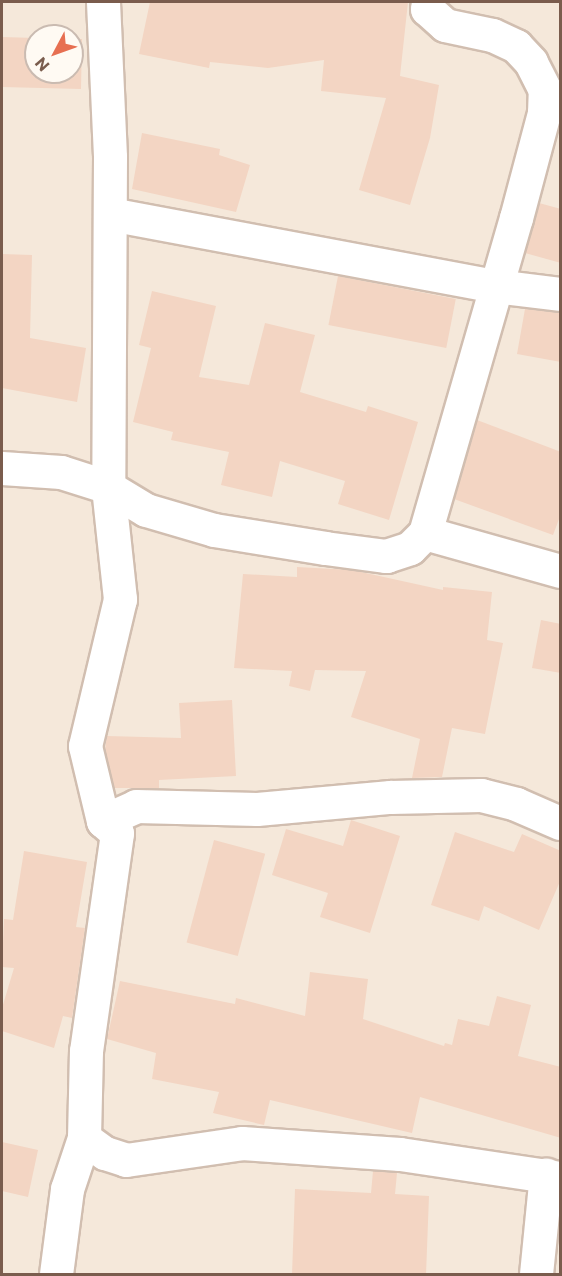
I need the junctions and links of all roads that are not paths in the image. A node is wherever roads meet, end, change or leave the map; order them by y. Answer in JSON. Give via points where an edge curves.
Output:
{"nodes":[{"id":1,"x":103,"y":2,"type":"edge"},
{"id":2,"x":428,"y":2,"type":"edge"},
{"id":3,"x":110,"y":214,"type":"junction"},
{"id":4,"x":495,"y":286,"type":"junction"},
{"id":5,"x":561,"y":294,"type":"edge"},
{"id":6,"x":2,"y":468,"type":"edge"},
{"id":7,"x":108,"y":488,"type":"junction"},
{"id":8,"x":425,"y":533,"type":"junction"},
{"id":9,"x":561,"y":571,"type":"edge"},
{"id":10,"x":103,"y":821,"type":"junction"},
{"id":11,"x":561,"y":823,"type":"edge"},
{"id":12,"x":84,"y":1138,"type":"junction"},
{"id":13,"x":553,"y":1176,"type":"edge"},
{"id":14,"x":56,"y":1275,"type":"edge"},
{"id":15,"x":536,"y":1275,"type":"edge"}],
"edges":[{"from":1,"to":3,"type":"street"},
{"from":2,"to":4,"type":"street","via":[[427,9],[445,25],[492,35],[516,46],[531,62],[545,90],[535,147]]},
{"from":3,"to":4,"type":"street"},
{"from":3,"to":7,"type":"street"},
{"from":4,"to":5,"type":"street"},
{"from":4,"to":8,"type":"street"},
{"from":6,"to":7,"type":"street","via":[[61,472]]},
{"from":7,"to":8,"type":"street","via":[[146,510],[214,530],[325,548],[386,556],[410,549]]},
{"from":7,"to":10,"type":"street","via":[[120,599],[85,746]]},
{"from":8,"to":9,"type":"street"},
{"from":10,"to":11,"type":"street","via":[[136,806],[257,809],[390,797],[481,795],[516,804]]},
{"from":10,"to":12,"type":"street","via":[[117,832],[86,1051]]},
{"from":12,"to":13,"type":"street","via":[[105,1153],[126,1160],[242,1143],[400,1155]]},
{"from":12,"to":14,"type":"street","via":[[67,1189]]},
{"from":13,"to":15,"type":"street"}]}
